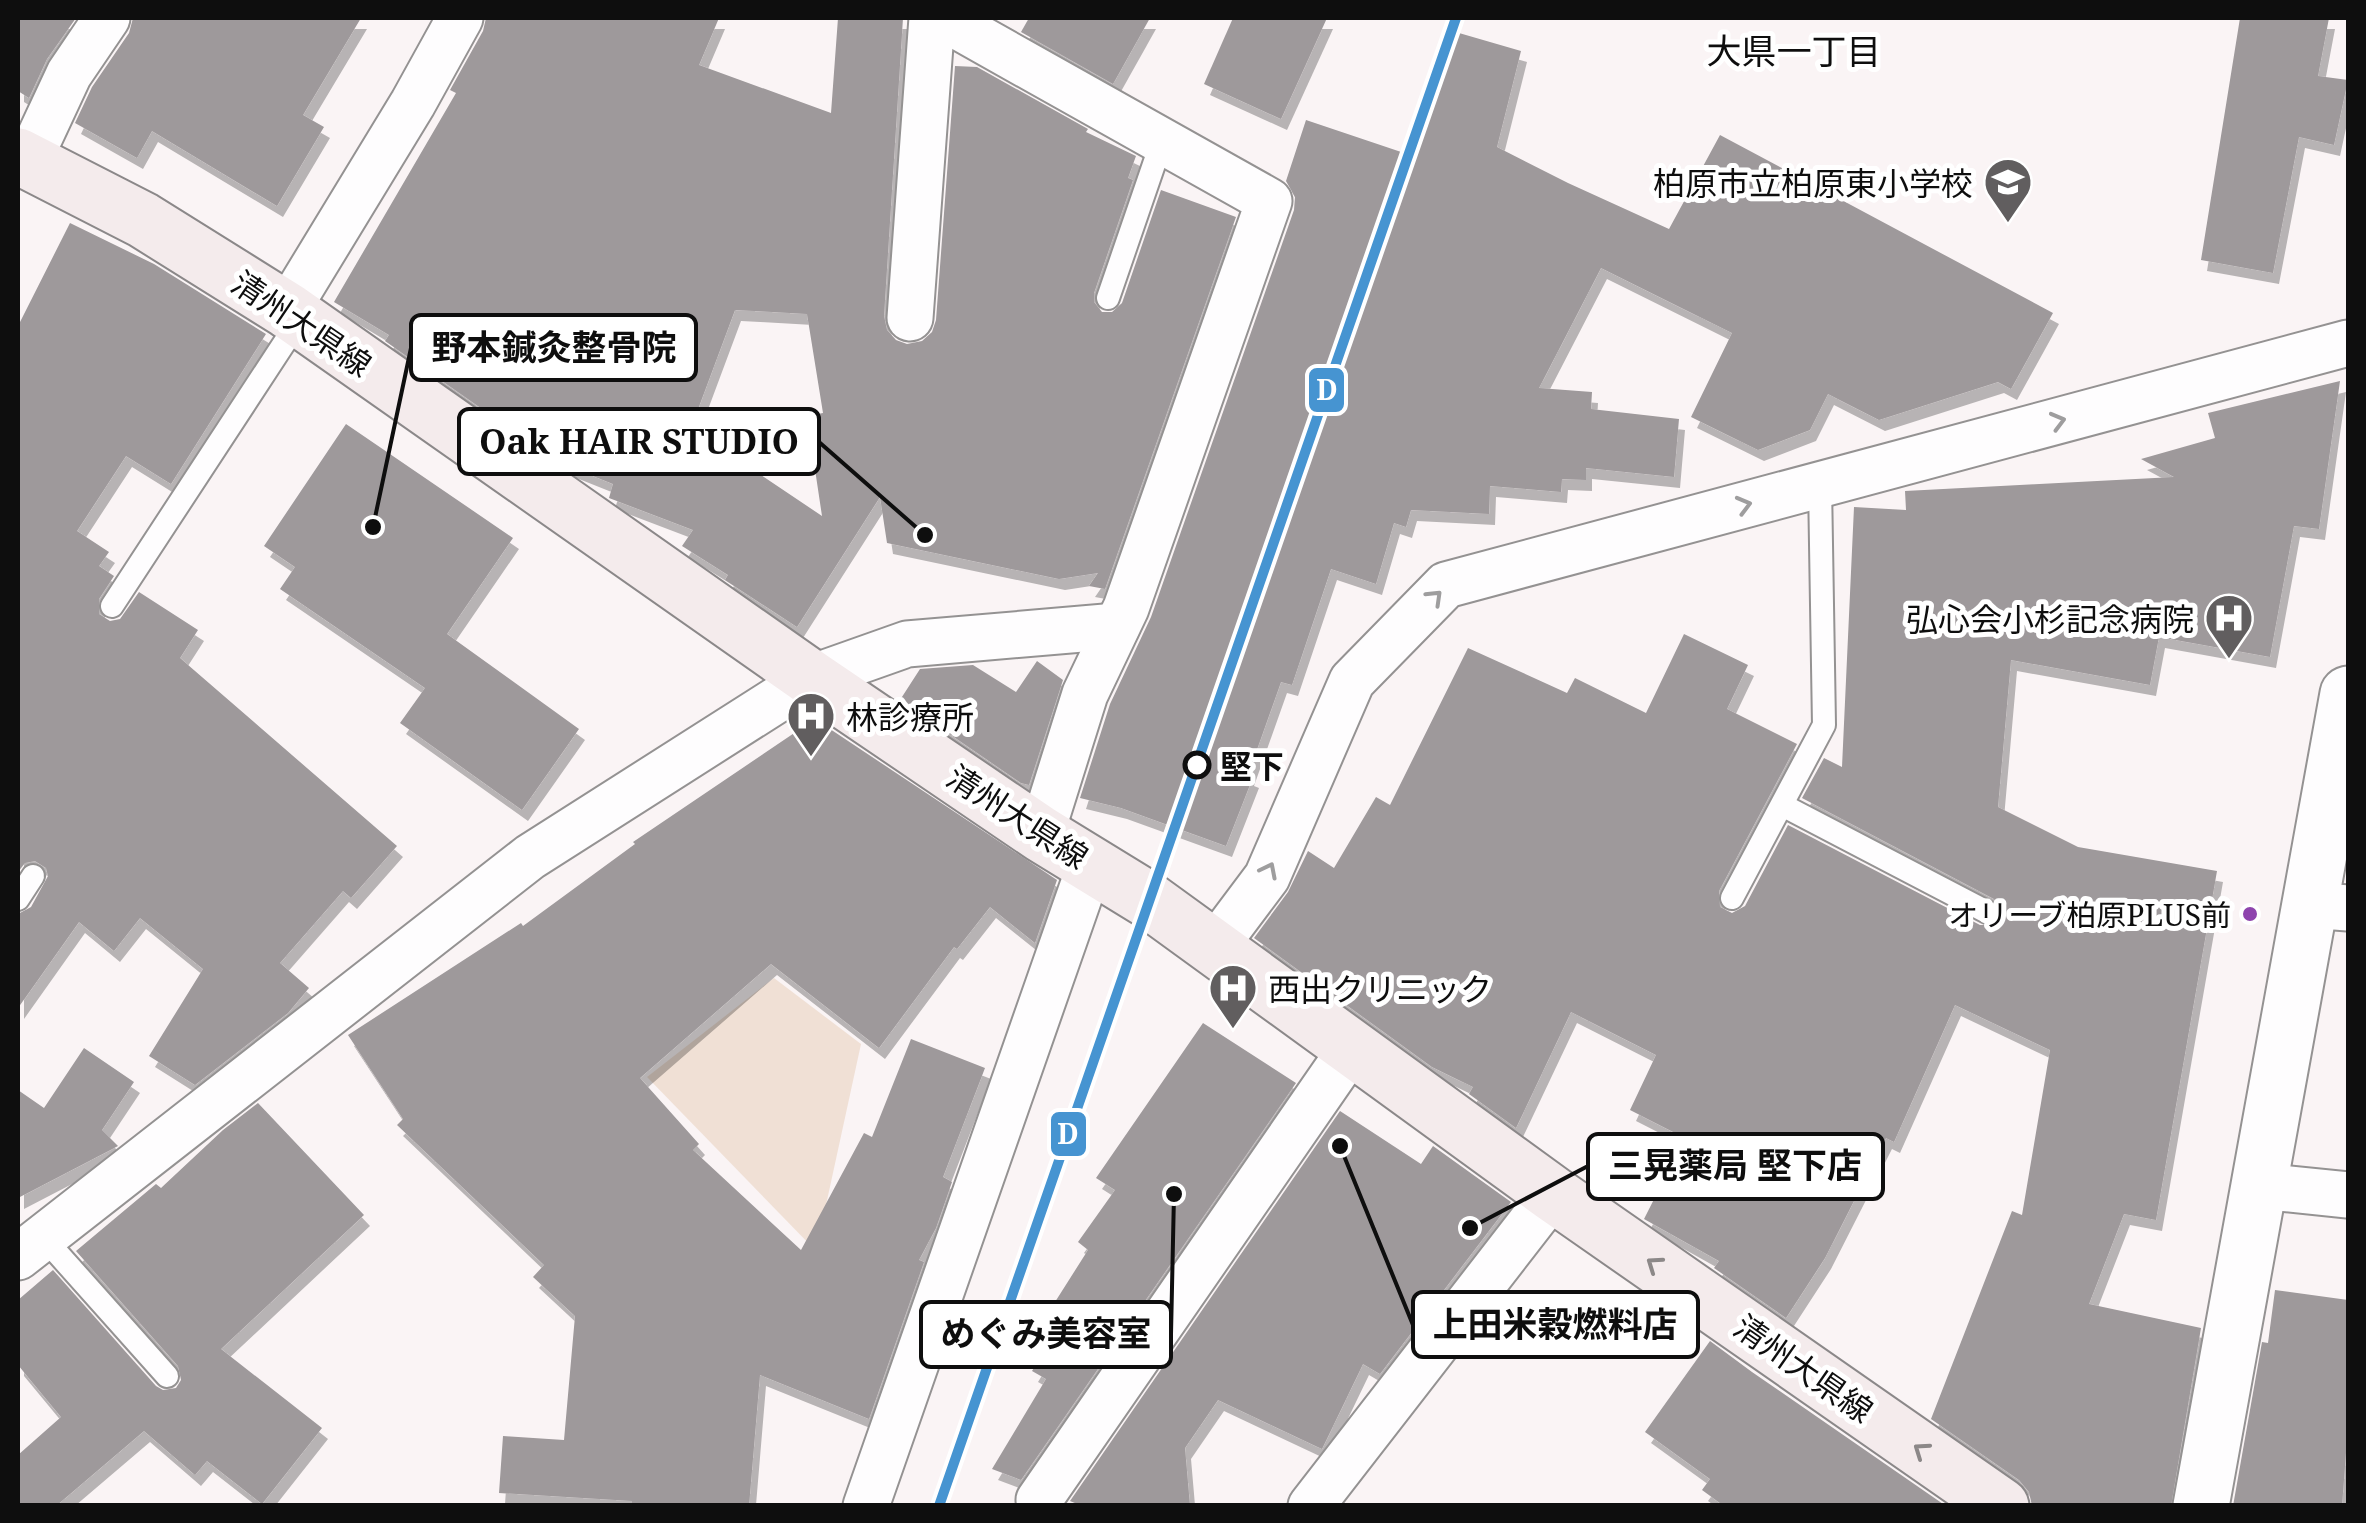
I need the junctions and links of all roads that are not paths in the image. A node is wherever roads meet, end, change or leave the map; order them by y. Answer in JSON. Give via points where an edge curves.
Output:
{"nodes":[{"id":1,"x":107,"y":18,"type":"edge"},
{"id":2,"x":460,"y":18,"type":"edge"},
{"id":3,"x":932,"y":18,"type":"edge"},
{"id":4,"x":942,"y":18,"type":"edge"},
{"id":5,"x":1162,"y":141,"type":"junction"},
{"id":6,"x":23,"y":159,"type":"edge"},
{"id":7,"x":1108,"y":298,"type":"dead end"},
{"id":8,"x":293,"y":314,"type":"junction"},
{"id":9,"x":910,"y":318,"type":"dead end"},
{"id":10,"x":2348,"y":343,"type":"edge"},
{"id":11,"x":1820,"y":484,"type":"junction"},
{"id":12,"x":112,"y":606,"type":"dead end"},
{"id":13,"x":1117,"y":626,"type":"junction"},
{"id":14,"x":811,"y":678,"type":"junction"},
{"id":15,"x":2348,"y":694,"type":"edge"},
{"id":16,"x":1782,"y":805,"type":"junction"},
{"id":17,"x":1040,"y":834,"type":"junction"},
{"id":18,"x":1090,"y":863,"type":"junction"},
{"id":19,"x":33,"y":876,"type":"dead end"},
{"id":20,"x":1732,"y":898,"type":"dead end"},
{"id":21,"x":18,"y":900,"type":"edge"},
{"id":22,"x":2329,"y":907,"type":"edge"},
{"id":23,"x":1986,"y":912,"type":"dead end"},
{"id":24,"x":1213,"y":950,"type":"junction"},
{"id":25,"x":1350,"y":1049,"type":"junction"},
{"id":26,"x":2260,"y":1186,"type":"junction"},
{"id":27,"x":1553,"y":1194,"type":"junction"},
{"id":28,"x":2348,"y":1194,"type":"edge"},
{"id":29,"x":30,"y":1247,"type":"edge"},
{"id":30,"x":167,"y":1376,"type":"dead end"},
{"id":31,"x":866,"y":1506,"type":"edge"},
{"id":32,"x":1040,"y":1506,"type":"edge"},
{"id":33,"x":1311,"y":1506,"type":"edge"},
{"id":34,"x":2001,"y":1506,"type":"edge"},
{"id":35,"x":2201,"y":1506,"type":"edge"}],
"edges":[{"from":1,"to":6,"type":"street"},
{"from":2,"to":8,"type":"street"},
{"from":3,"to":9,"type":"street"},
{"from":4,"to":5,"type":"street"},
{"from":5,"to":7,"type":"lane"},
{"from":5,"to":13,"type":"street","via":[[1269,201]]},
{"from":6,"to":8,"type":"main road","name":"清州大県線","via":[[144,220]]},
{"from":8,"to":12,"type":"lane"},
{"from":8,"to":14,"type":"main road","name":"清州大県線"},
{"from":11,"to":10,"type":"street","one_way":true},
{"from":11,"to":16,"type":"lane","via":[[1824,725]]},
{"from":24,"to":11,"type":"street","one_way":true,"via":[[1267,877],[1352,681],[1446,585]]},
{"from":13,"to":14,"type":"street","via":[[908,644]]},
{"from":13,"to":17,"type":"street","via":[[1085,694]]},
{"from":14,"to":17,"type":"main road","name":"清州大県線"},
{"from":14,"to":29,"type":"street","via":[[530,856]]},
{"from":15,"to":22,"type":"street"},
{"from":16,"to":20,"type":"lane"},
{"from":16,"to":23,"type":"lane"},
{"from":17,"to":18,"type":"main road","name":"清州大県線"},
{"from":18,"to":24,"type":"main road","name":"清州大県線"},
{"from":18,"to":31,"type":"street"},
{"from":19,"to":21,"type":"lane"},
{"from":22,"to":26,"type":"street"},
{"from":24,"to":25,"type":"main road","name":"清州大県線"},
{"from":25,"to":27,"type":"main road","name":"清州大県線"},
{"from":25,"to":32,"type":"street"},
{"from":26,"to":28,"type":"street"},
{"from":26,"to":35,"type":"street"},
{"from":27,"to":33,"type":"street"},
{"from":34,"to":27,"type":"main road","name":"清州大県線","one_way":true},
{"from":29,"to":30,"type":"lane"}]}
